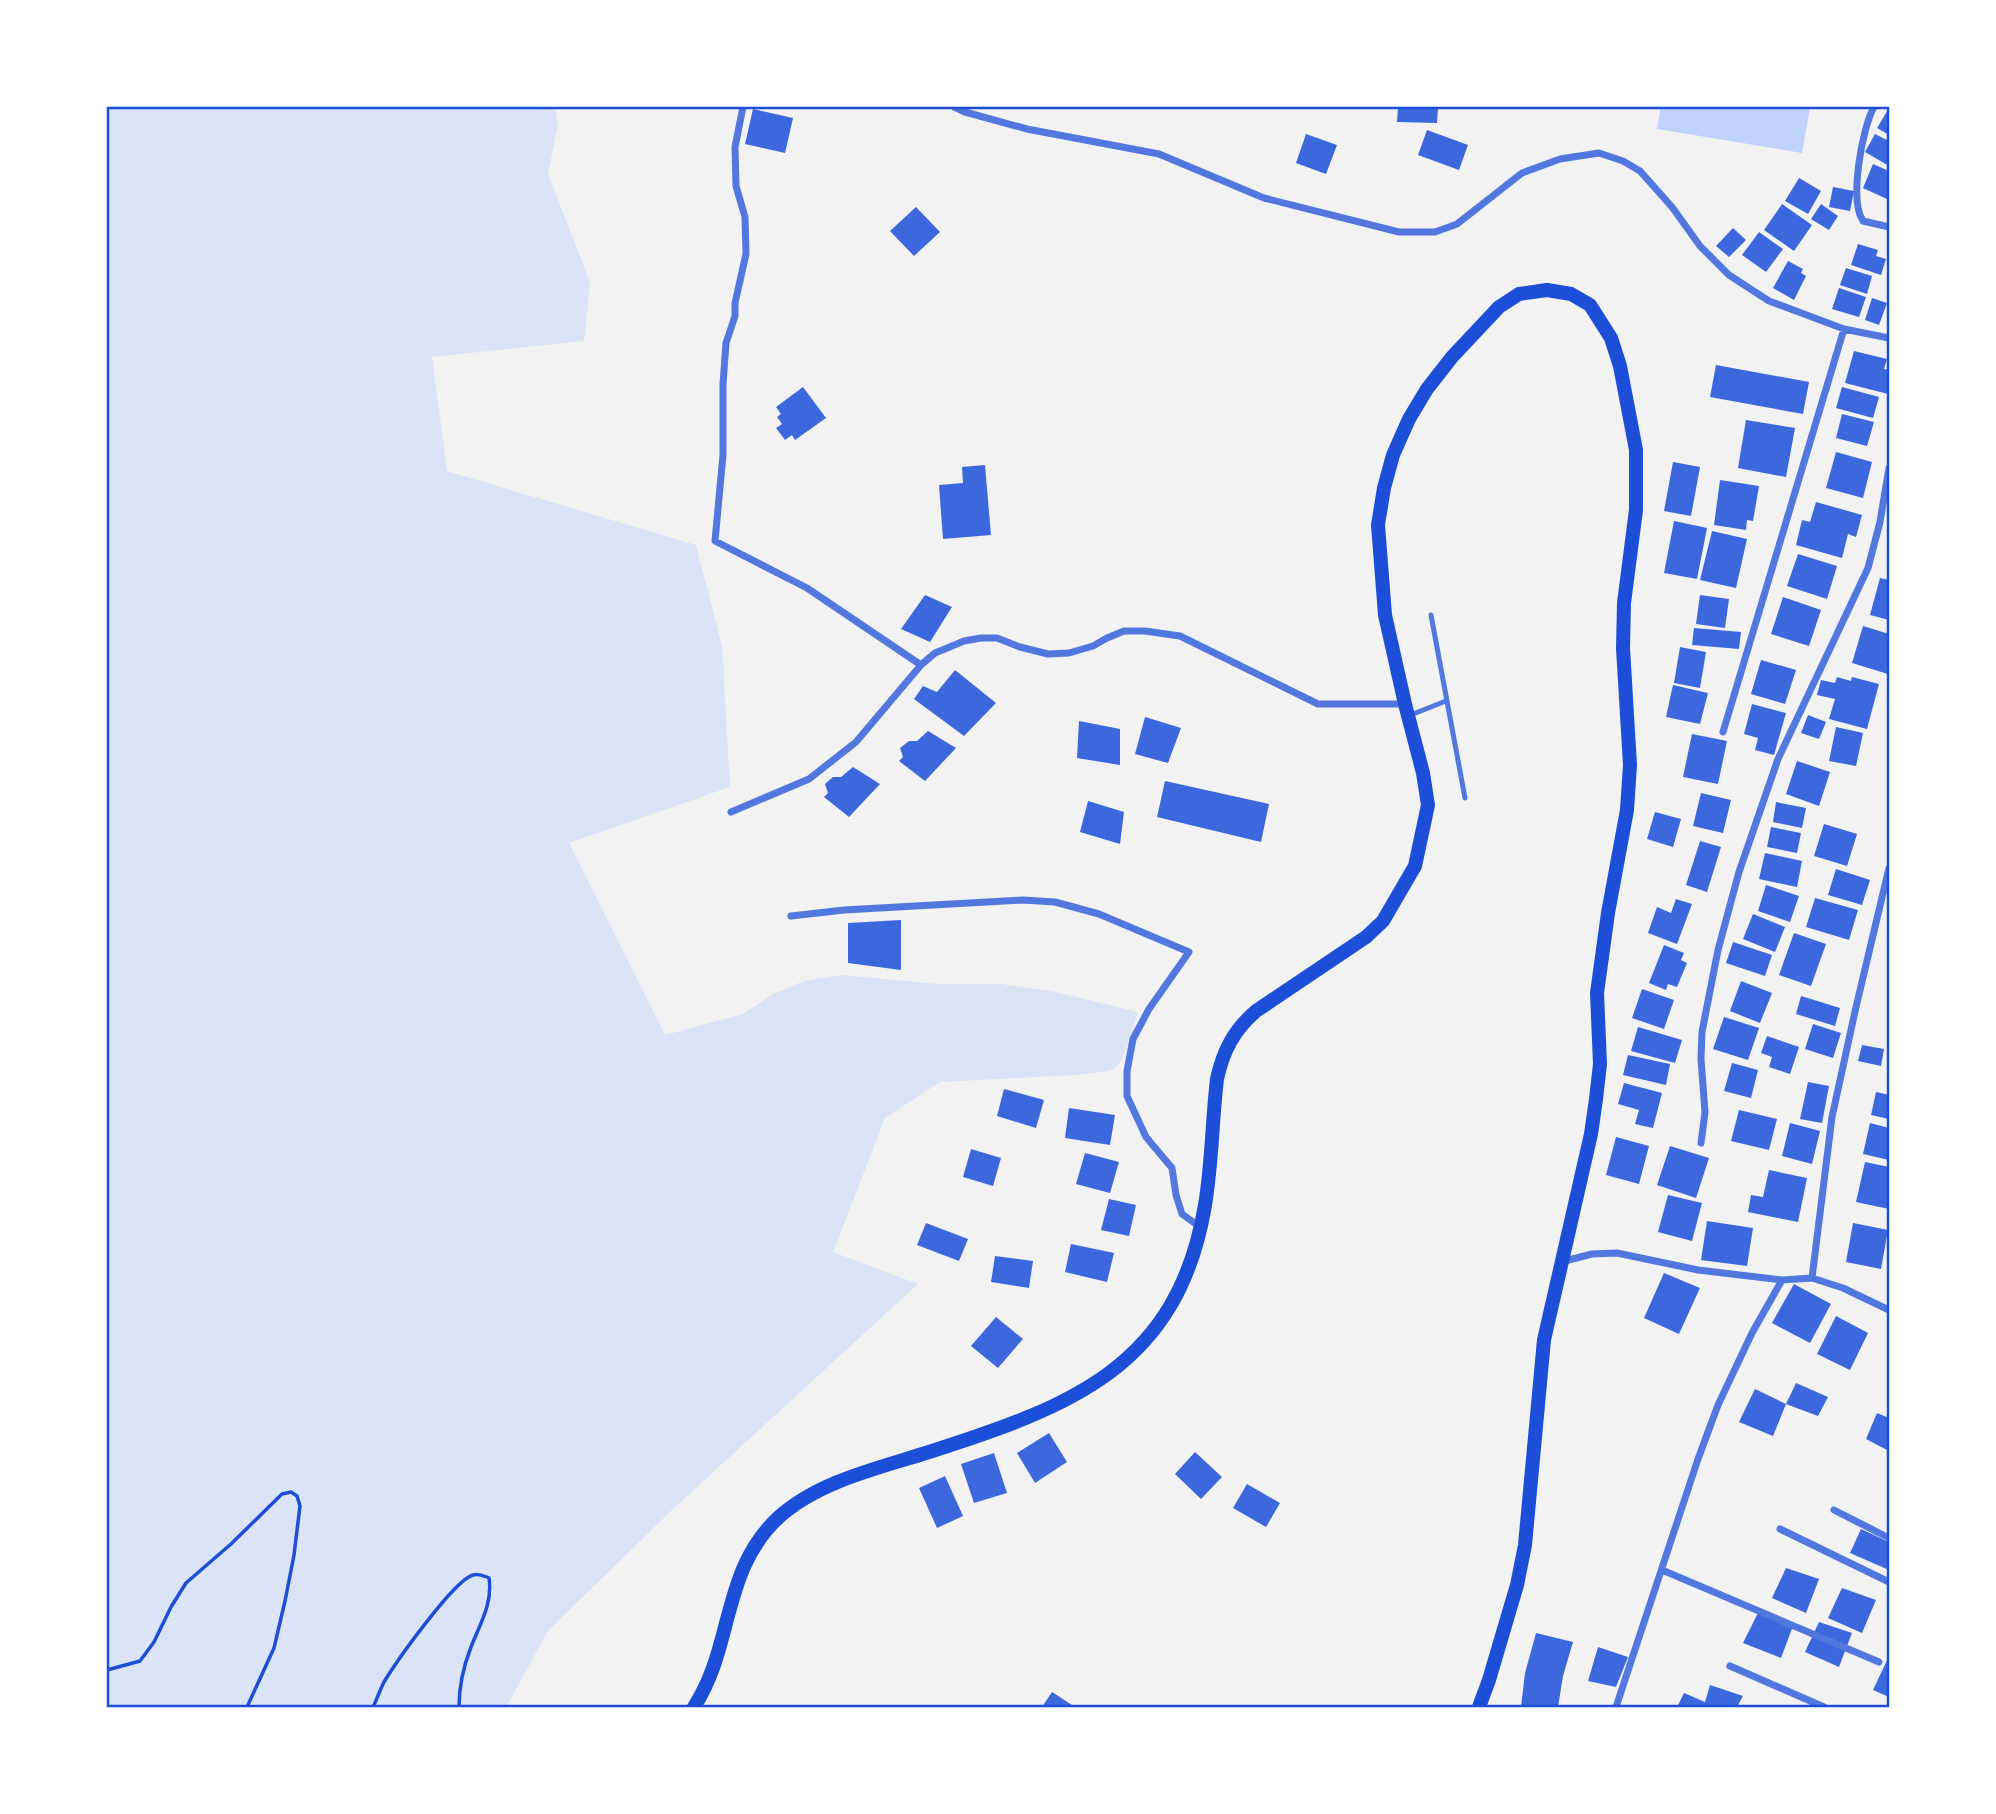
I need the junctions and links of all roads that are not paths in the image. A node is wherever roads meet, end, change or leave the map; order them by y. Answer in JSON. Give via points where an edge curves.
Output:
{"nodes":[{"id":1,"x":743,"y":107,"type":"edge"},
{"id":2,"x":954,"y":107,"type":"edge"},
{"id":3,"x":1874,"y":107,"type":"edge"},
{"id":4,"x":1889,"y":227,"type":"edge"},
{"id":5,"x":1844,"y":329,"type":"junction"},
{"id":6,"x":1889,"y":338,"type":"edge"},
{"id":7,"x":1889,"y":468,"type":"edge"},
{"id":8,"x":1432,"y":615,"type":"dead end"},
{"id":9,"x":921,"y":665,"type":"junction"},
{"id":10,"x":1446,"y":701,"type":"junction"},
{"id":11,"x":1406,"y":710,"type":"junction"},
{"id":12,"x":1723,"y":732,"type":"dead end"},
{"id":13,"x":1465,"y":798,"type":"dead end"},
{"id":14,"x":731,"y":812,"type":"dead end"},
{"id":15,"x":1889,"y":868,"type":"edge"},
{"id":16,"x":791,"y":916,"type":"dead end"},
{"id":17,"x":1701,"y":1143,"type":"dead end"},
{"id":18,"x":1200,"y":1228,"type":"junction"},
{"id":19,"x":1561,"y":1262,"type":"junction"},
{"id":20,"x":1812,"y":1278,"type":"junction"},
{"id":21,"x":1782,"y":1280,"type":"junction"},
{"id":22,"x":1889,"y":1310,"type":"edge"},
{"id":23,"x":1834,"y":1510,"type":"dead end"},
{"id":24,"x":1780,"y":1529,"type":"dead end"},
{"id":25,"x":1889,"y":1538,"type":"edge"},
{"id":26,"x":1662,"y":1570,"type":"junction"},
{"id":27,"x":1889,"y":1582,"type":"edge"},
{"id":28,"x":1879,"y":1662,"type":"dead end"},
{"id":29,"x":1730,"y":1666,"type":"dead end"},
{"id":30,"x":694,"y":1707,"type":"edge"},
{"id":31,"x":1479,"y":1707,"type":"edge"},
{"id":32,"x":1616,"y":1707,"type":"edge"},
{"id":33,"x":1824,"y":1707,"type":"edge"}],
"edges":[{"from":1,"to":9,"type":"street","via":[[735,147],[746,254],[726,343],[715,541],[807,588]]},
{"from":2,"to":5,"type":"street","via":[[1027,129],[1159,154],[1264,198],[1399,232],[1435,232],[1457,224],[1522,173],[1560,159],[1599,153],[1640,172],[1729,275],[1769,302]]},
{"from":3,"to":4,"type":"street","via":[[1859,155],[1857,213],[1863,221]]},
{"from":5,"to":6,"type":"street"},
{"from":5,"to":12,"type":"street"},
{"from":7,"to":17,"type":"street","via":[[1868,568],[1778,759],[1735,885],[1702,1032],[1705,1112]]},
{"from":8,"to":10,"type":"lane"},
{"from":9,"to":11,"type":"street","via":[[935,653],[981,638],[997,638],[1048,654],[1093,646],[1124,631],[1145,631],[1180,636],[1318,704]]},
{"from":9,"to":14,"type":"street","via":[[856,742],[809,779]]},
{"from":10,"to":11,"type":"lane"},
{"from":10,"to":13,"type":"lane"},
{"from":11,"to":18,"type":"main road","via":[[1427,805],[1415,866],[1384,921],[1256,1011],[1231,1039],[1217,1079]]},
{"from":11,"to":19,"type":"main road","via":[[1385,615],[1378,525],[1393,455],[1427,389],[1499,307],[1519,294],[1547,290],[1571,294],[1590,305],[1611,338],[1620,366],[1636,450],[1636,510],[1624,614],[1630,765],[1627,810],[1597,992],[1600,1064],[1591,1134]]},
{"from":15,"to":20,"type":"street","via":[[1832,1117]]},
{"from":16,"to":18,"type":"street","via":[[1023,900],[1055,902],[1099,914],[1189,952],[1133,1039],[1127,1096],[1146,1137],[1172,1168],[1182,1214]]},
{"from":18,"to":30,"type":"main road","via":[[1181,1285],[1162,1319],[1139,1349],[1109,1375],[1019,1421],[844,1480],[801,1500],[777,1519],[743,1566],[713,1668]]},
{"from":19,"to":21,"type":"street","via":[[1617,1252],[1698,1270]]},
{"from":19,"to":31,"type":"main road","via":[[1542,1352],[1525,1545]]},
{"from":20,"to":21,"type":"street"},
{"from":20,"to":22,"type":"street"},
{"from":21,"to":26,"type":"street","via":[[1718,1405]]},
{"from":23,"to":25,"type":"street"},
{"from":24,"to":27,"type":"street"},
{"from":26,"to":28,"type":"street"},
{"from":26,"to":32,"type":"street"},
{"from":29,"to":33,"type":"street"}]}
